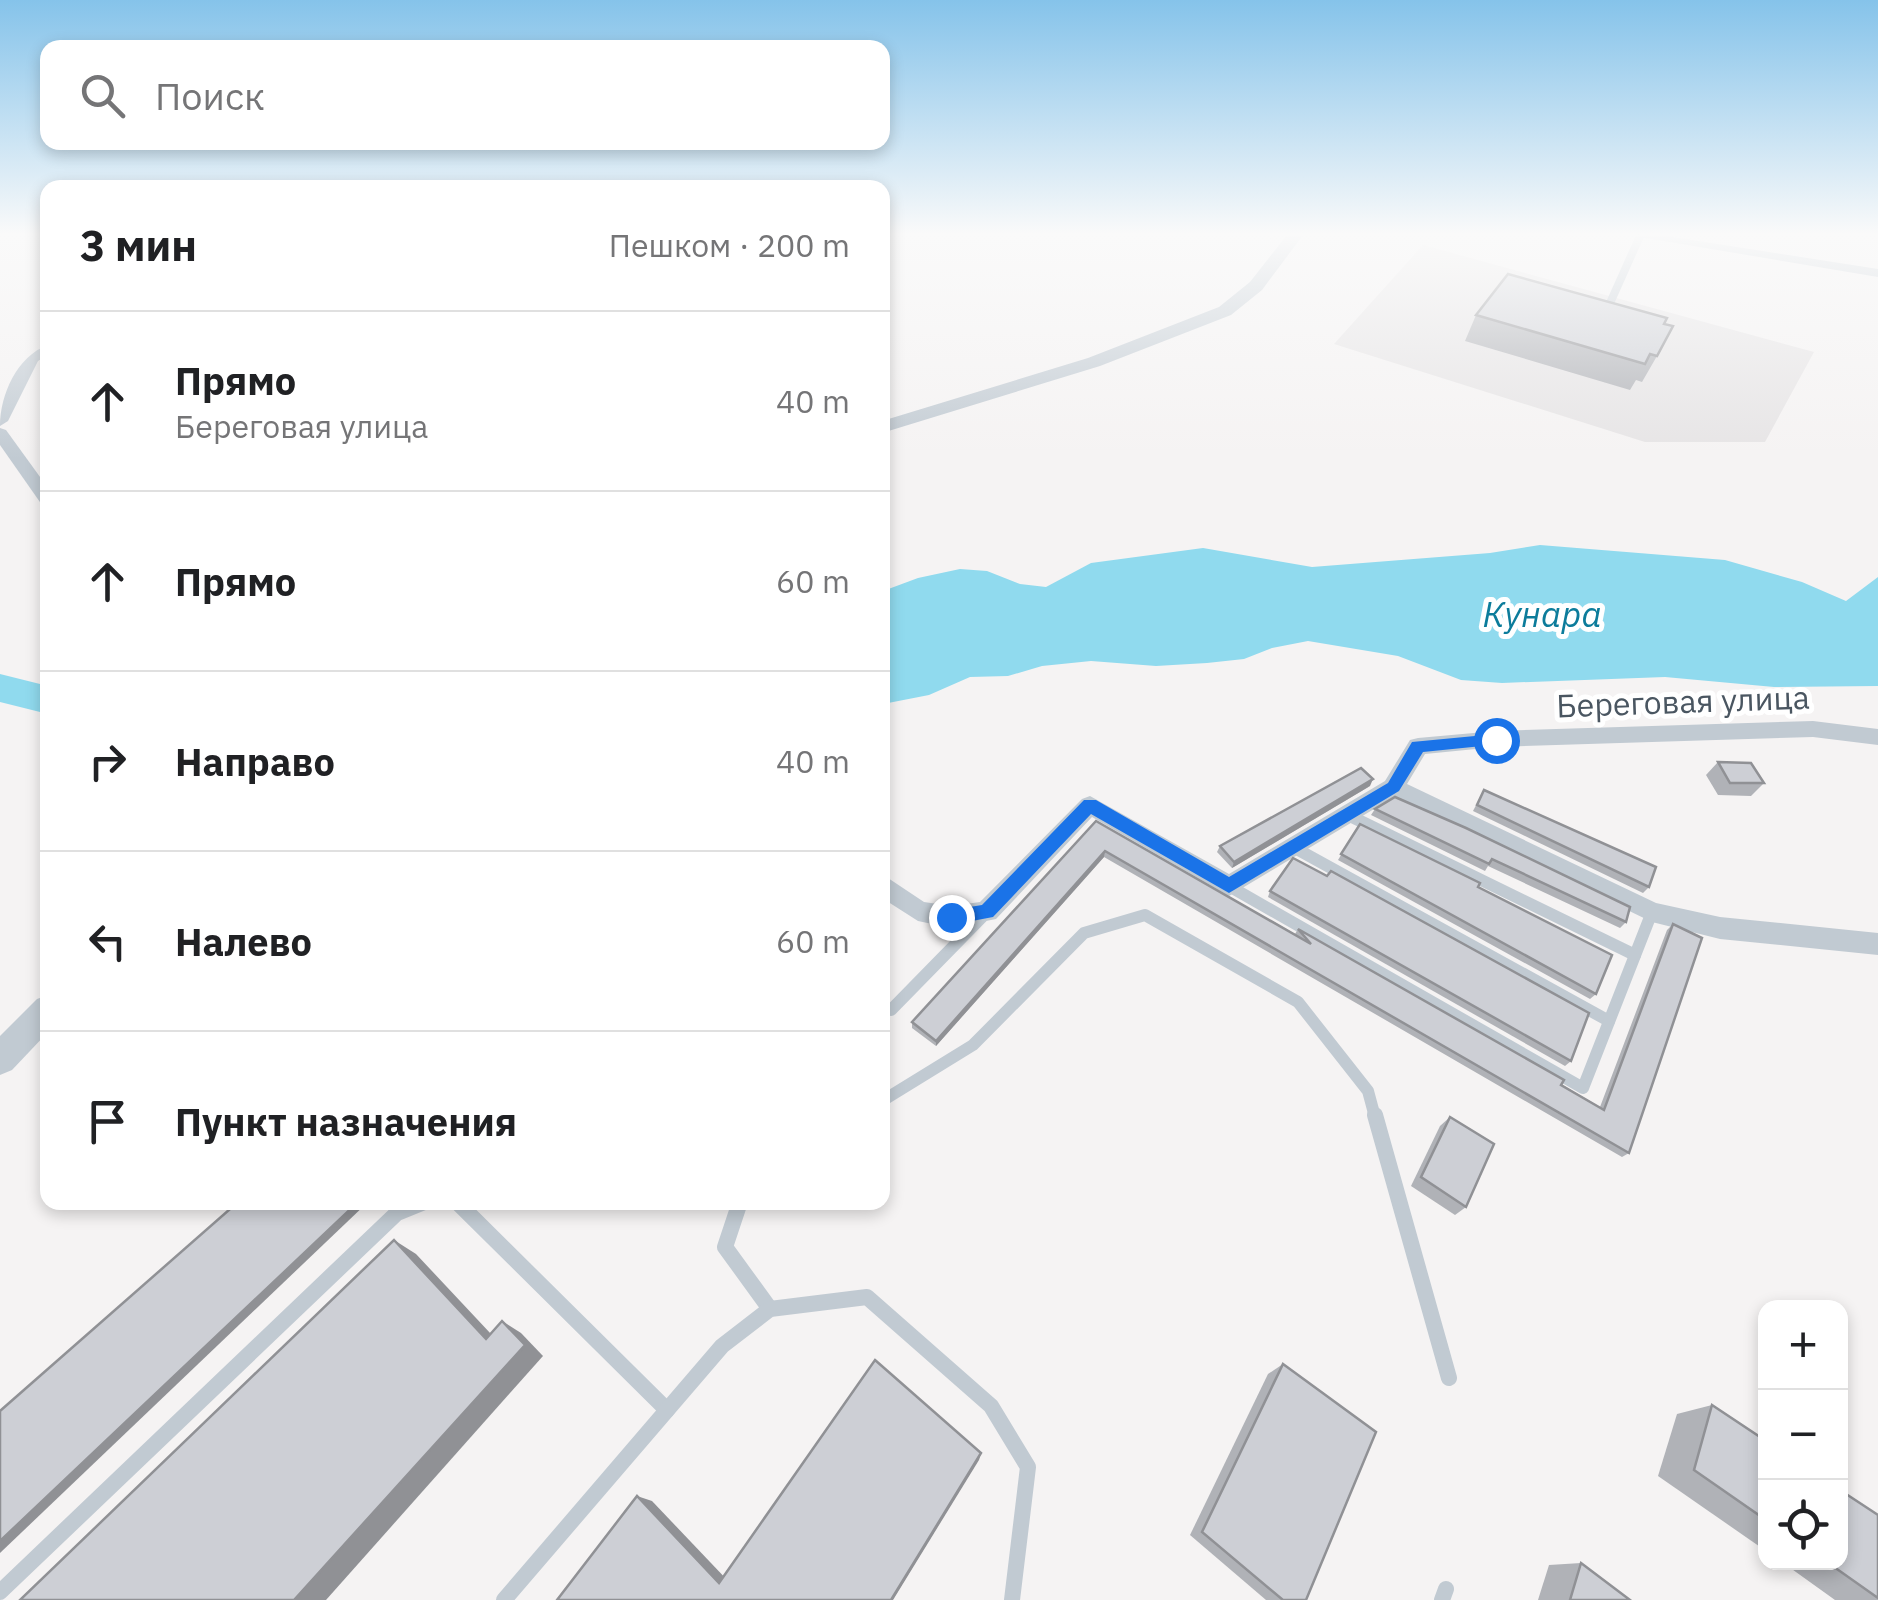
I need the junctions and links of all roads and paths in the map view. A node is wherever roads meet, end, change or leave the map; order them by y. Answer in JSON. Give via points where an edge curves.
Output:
{"nodes":[{"id":1,"x":1220,"y":310,"type":"edge"},
{"id":2,"x":1607,"y":310,"type":"edge"},
{"id":3,"x":1604,"y":316,"type":"edge"},
{"id":4,"x":40,"y":354,"type":"edge"},
{"id":5,"x":0,"y":421,"type":"edge"},
{"id":6,"x":890,"y":425,"type":"edge"},
{"id":7,"x":0,"y":433,"type":"edge"},
{"id":8,"x":40,"y":490,"type":"edge"},
{"id":9,"x":1878,"y":737,"type":"edge"},
{"id":10,"x":1394,"y":787,"type":"junction"},
{"id":11,"x":1348,"y":815,"type":"junction"},
{"id":12,"x":1294,"y":847,"type":"junction"},
{"id":13,"x":1229,"y":886,"type":"junction"},
{"id":14,"x":890,"y":890,"type":"edge"},
{"id":15,"x":987,"y":912,"type":"junction"},
{"id":16,"x":1652,"y":912,"type":"junction"},
{"id":17,"x":1878,"y":944,"type":"edge"},
{"id":18,"x":1634,"y":955,"type":"junction"},
{"id":19,"x":891,"y":1010,"type":"dead end"},
{"id":20,"x":40,"y":1017,"type":"edge"},
{"id":21,"x":1609,"y":1021,"type":"junction"},
{"id":22,"x":0,"y":1058,"type":"edge"},
{"id":23,"x":890,"y":1096,"type":"edge"},
{"id":24,"x":404,"y":1210,"type":"edge"},
{"id":25,"x":464,"y":1210,"type":"edge"},
{"id":26,"x":737,"y":1210,"type":"edge"},
{"id":27,"x":770,"y":1309,"type":"junction"},
{"id":28,"x":1449,"y":1378,"type":"dead end"},
{"id":29,"x":666,"y":1410,"type":"junction"},
{"id":30,"x":0,"y":1592,"type":"edge"},
{"id":31,"x":504,"y":1600,"type":"edge"},
{"id":32,"x":1012,"y":1600,"type":"edge"}],
"edges":[{"from":1,"to":6,"type":"street","via":[[1094,362]]},
{"from":2,"to":3,"type":"lane"},
{"from":4,"to":5,"type":"street"},
{"from":7,"to":8,"type":"street"},
{"from":9,"to":10,"type":"street","name":"Береговая улица","via":[[1813,729],[1418,746]]},
{"from":10,"to":11,"type":"street"},
{"from":10,"to":16,"type":"street"},
{"from":11,"to":12,"type":"street"},
{"from":11,"to":18,"type":"lane"},
{"from":12,"to":13,"type":"street"},
{"from":12,"to":21,"type":"lane"},
{"from":13,"to":15,"type":"street","via":[[1090,805]]},
{"from":13,"to":21,"type":"lane","via":[[1583,1088]]},
{"from":14,"to":15,"type":"street","via":[[918,911],[951,917]]},
{"from":15,"to":19,"type":"lane"},
{"from":16,"to":17,"type":"street","via":[[1720,928]]},
{"from":16,"to":18,"type":"lane"},
{"from":18,"to":21,"type":"lane"},
{"from":20,"to":22,"type":"street"},
{"from":23,"to":28,"type":"lane","via":[[973,1046],[1084,934],[1145,915],[1298,1002],[1368,1091]]},
{"from":24,"to":30,"type":"lane"},
{"from":25,"to":29,"type":"lane"},
{"from":26,"to":27,"type":"lane","via":[[724,1247]]},
{"from":27,"to":29,"type":"lane","via":[[722,1346]]},
{"from":27,"to":32,"type":"lane","via":[[867,1297],[991,1406],[1028,1468]]},
{"from":29,"to":31,"type":"lane"}]}
